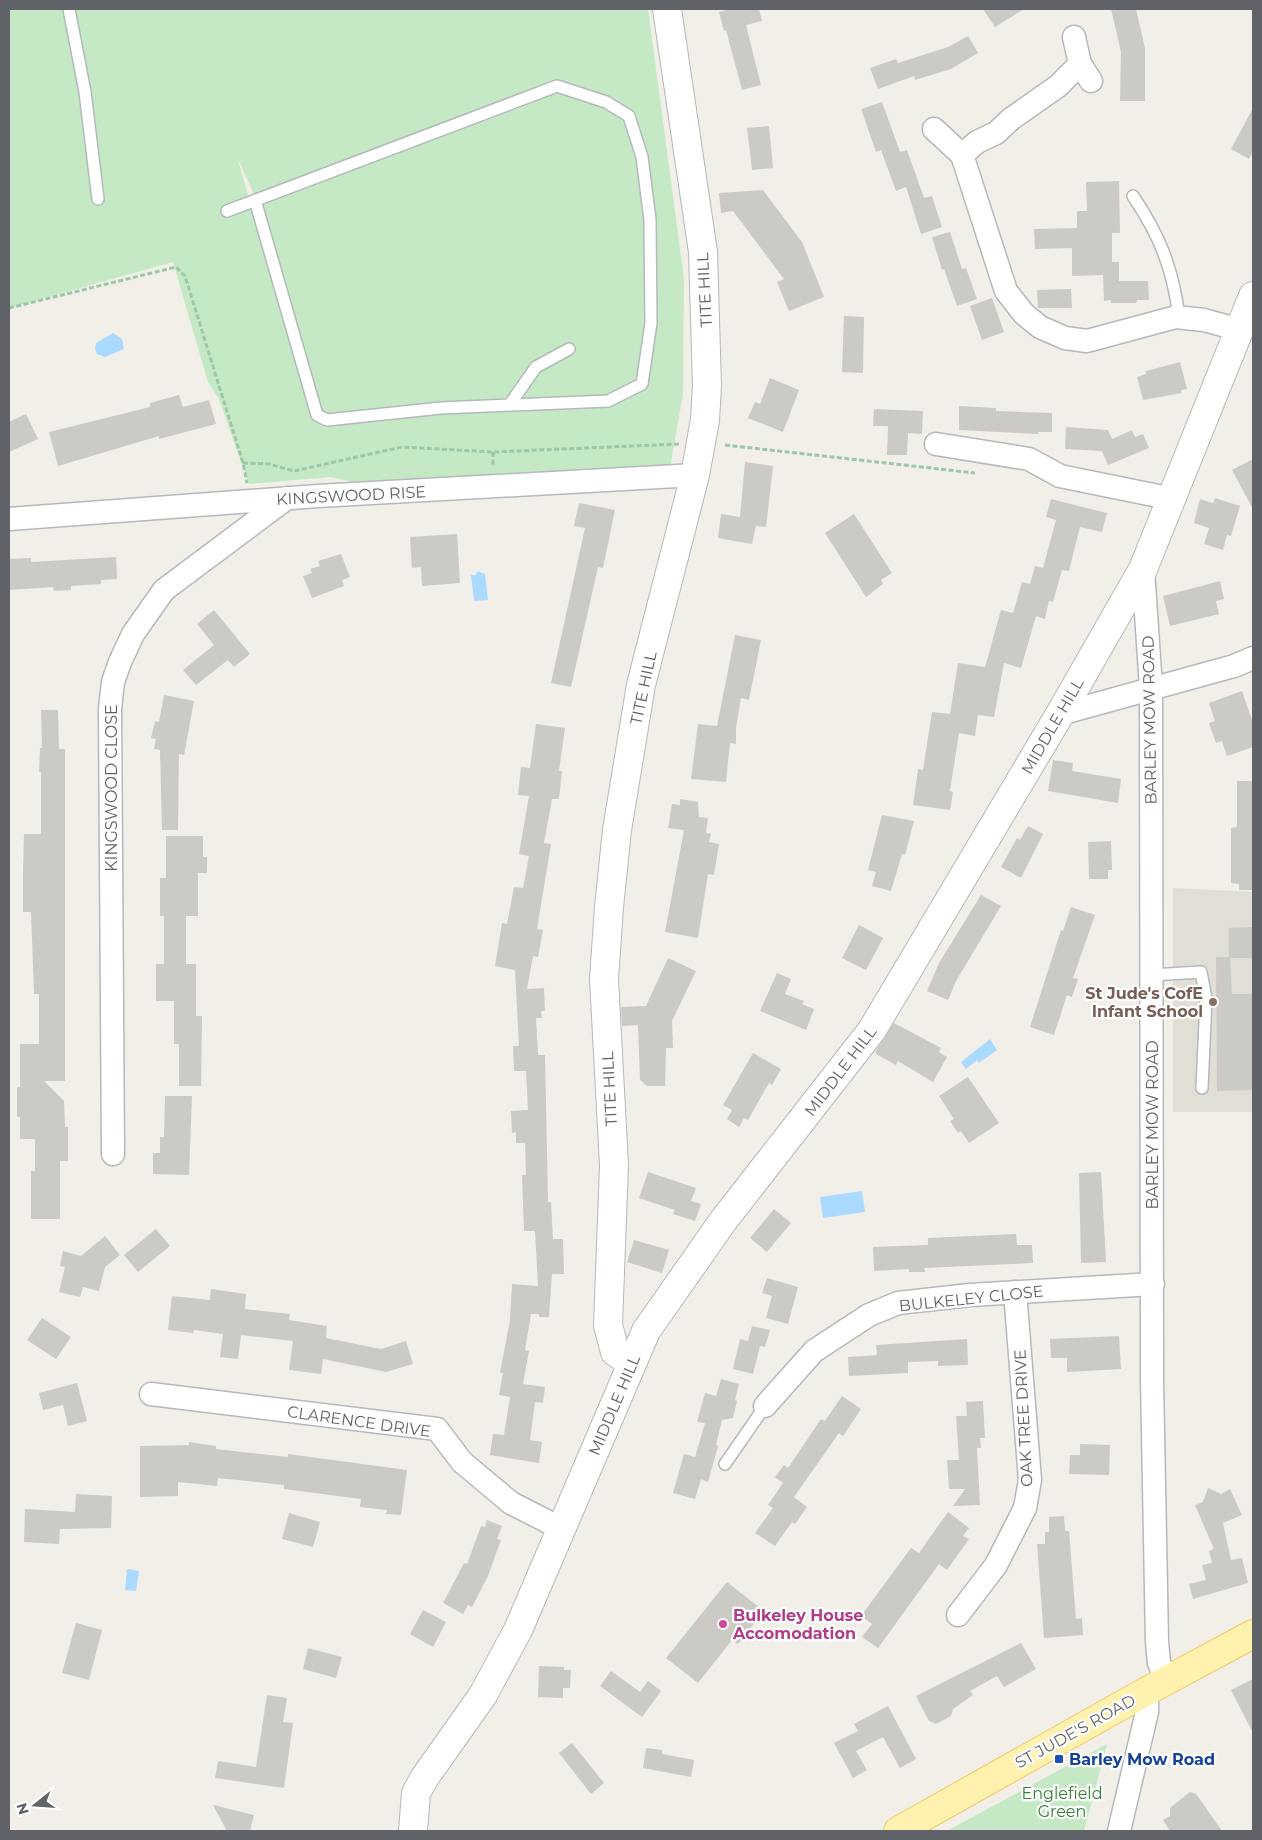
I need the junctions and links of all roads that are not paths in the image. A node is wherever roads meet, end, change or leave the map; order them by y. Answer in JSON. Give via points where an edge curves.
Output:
{"nodes":[{"id":1,"x":69,"y":9,"type":"edge"},
{"id":2,"x":666,"y":9,"type":"edge"},
{"id":3,"x":1074,"y":37,"type":"dead end"},
{"id":4,"x":934,"y":130,"type":"dead end"},
{"id":5,"x":962,"y":155,"type":"junction"},
{"id":6,"x":1134,"y":196,"type":"dead end"},
{"id":7,"x":98,"y":199,"type":"dead end"},
{"id":8,"x":255,"y":200,"type":"junction"},
{"id":9,"x":227,"y":210,"type":"dead end"},
{"id":10,"x":1253,"y":296,"type":"edge"},
{"id":11,"x":1179,"y":317,"type":"junction"},
{"id":12,"x":1240,"y":330,"type":"junction"},
{"id":13,"x":569,"y":349,"type":"dead end"},
{"id":14,"x":510,"y":404,"type":"junction"},
{"id":15,"x":936,"y":444,"type":"dead end"},
{"id":16,"x":694,"y":475,"type":"junction"},
{"id":17,"x":287,"y":498,"type":"junction"},
{"id":18,"x":1173,"y":498,"type":"junction"},
{"id":19,"x":9,"y":519,"type":"edge"},
{"id":20,"x":1143,"y":569,"type":"junction"},
{"id":21,"x":1253,"y":658,"type":"edge"},
{"id":22,"x":1151,"y":688,"type":"junction"},
{"id":23,"x":1060,"y":714,"type":"junction"},
{"id":24,"x":1151,"y":975,"type":"junction"},
{"id":25,"x":1202,"y":1088,"type":"dead end"},
{"id":26,"x":113,"y":1154,"type":"dead end"},
{"id":27,"x":1154,"y":1284,"type":"junction"},
{"id":28,"x":1015,"y":1292,"type":"junction"},
{"id":29,"x":632,"y":1363,"type":"junction"},
{"id":30,"x":151,"y":1394,"type":"dead end"},
{"id":31,"x":765,"y":1406,"type":"joint"},
{"id":32,"x":725,"y":1464,"type":"dead end"},
{"id":33,"x":562,"y":1528,"type":"junction"},
{"id":34,"x":958,"y":1615,"type":"dead end"},
{"id":35,"x":1253,"y":1634,"type":"edge"},
{"id":36,"x":1157,"y":1685,"type":"junction"},
{"id":37,"x":413,"y":1831,"type":"edge"},
{"id":38,"x":898,"y":1831,"type":"edge"},
{"id":39,"x":1119,"y":1831,"type":"edge"}],
"edges":[{"from":1,"to":7,"type":"lane","via":[[85,92]]},
{"from":2,"to":16,"type":"street","name":"TITE HILL","via":[[703,252],[707,386],[705,420]]},
{"from":3,"to":5,"type":"street","via":[[1085,72],[1058,86]]},
{"from":4,"to":5,"type":"street"},
{"from":5,"to":11,"type":"street","via":[[1006,291],[1024,314],[1040,327],[1065,338],[1088,341]]},
{"from":6,"to":11,"type":"lane","via":[[1158,236],[1170,267]]},
{"from":8,"to":9,"type":"lane"},
{"from":8,"to":14,"type":"lane","via":[[317,415],[327,420]]},
{"from":8,"to":14,"type":"lane","via":[[557,86],[606,102],[629,116],[642,157],[650,220],[651,323],[642,384],[608,401]]},
{"from":10,"to":12,"type":"street","name":"MIDDLE HILL"},
{"from":11,"to":12,"type":"street"},
{"from":12,"to":18,"type":"street","name":"MIDDLE HILL"},
{"from":13,"to":14,"type":"lane","via":[[536,367]]},
{"from":15,"to":18,"type":"street","via":[[1029,460],[1060,476]]},
{"from":16,"to":17,"type":"street","name":"KINGSWOOD RISE"},
{"from":16,"to":29,"type":"street","name":"TITE HILL","via":[[641,685],[609,906],[604,979],[614,1165],[608,1325],[615,1352]]},
{"from":17,"to":19,"type":"street","name":"KINGSWOOD RISE"},
{"from":17,"to":26,"type":"street","name":"KINGSWOOD CLOSE","via":[[164,590],[133,634],[113,682],[110,709]]},
{"from":18,"to":20,"type":"street","name":"MIDDLE HILL"},
{"from":20,"to":22,"type":"street","name":"BARLEY MOW ROAD"},
{"from":20,"to":23,"type":"street","name":"MIDDLE HILL"},
{"from":21,"to":22,"type":"street"},
{"from":22,"to":23,"type":"street"},
{"from":22,"to":24,"type":"street","name":"BARLEY MOW ROAD"},
{"from":23,"to":29,"type":"street","name":"MIDDLE HILL","via":[[872,1030],[723,1221],[646,1331]]},
{"from":24,"to":25,"type":"lane","via":[[1201,972],[1206,999]]},
{"from":24,"to":27,"type":"street","name":"BARLEY MOW ROAD"},
{"from":27,"to":28,"type":"street","name":"BULKELEY CLOSE"},
{"from":27,"to":36,"type":"street","name":"BARLEY MOW ROAD","via":[[1152,1379],[1160,1663]]},
{"from":28,"to":31,"type":"street","name":"BULKELEY CLOSE","via":[[898,1304],[870,1315],[814,1351]]},
{"from":28,"to":34,"type":"street","name":"OAK TREE DRIVE","via":[[1030,1480],[1025,1508],[996,1565]]},
{"from":29,"to":33,"type":"street","name":"MIDDLE HILL"},
{"from":30,"to":33,"type":"street","name":"CLARENCE DRIVE","via":[[436,1429],[462,1462],[511,1503]]},
{"from":31,"to":32,"type":"lane"},
{"from":33,"to":37,"type":"street","name":"MIDDLE HILL","via":[[518,1630],[483,1695],[416,1793]]},
{"from":35,"to":36,"type":"main road","name":"ST JUDE'S ROAD"},
{"from":36,"to":38,"type":"main road","name":"ST JUDE'S ROAD"},
{"from":36,"to":39,"type":"street","name":"BARLEY MOW ROAD","via":[[1147,1712]]}]}
